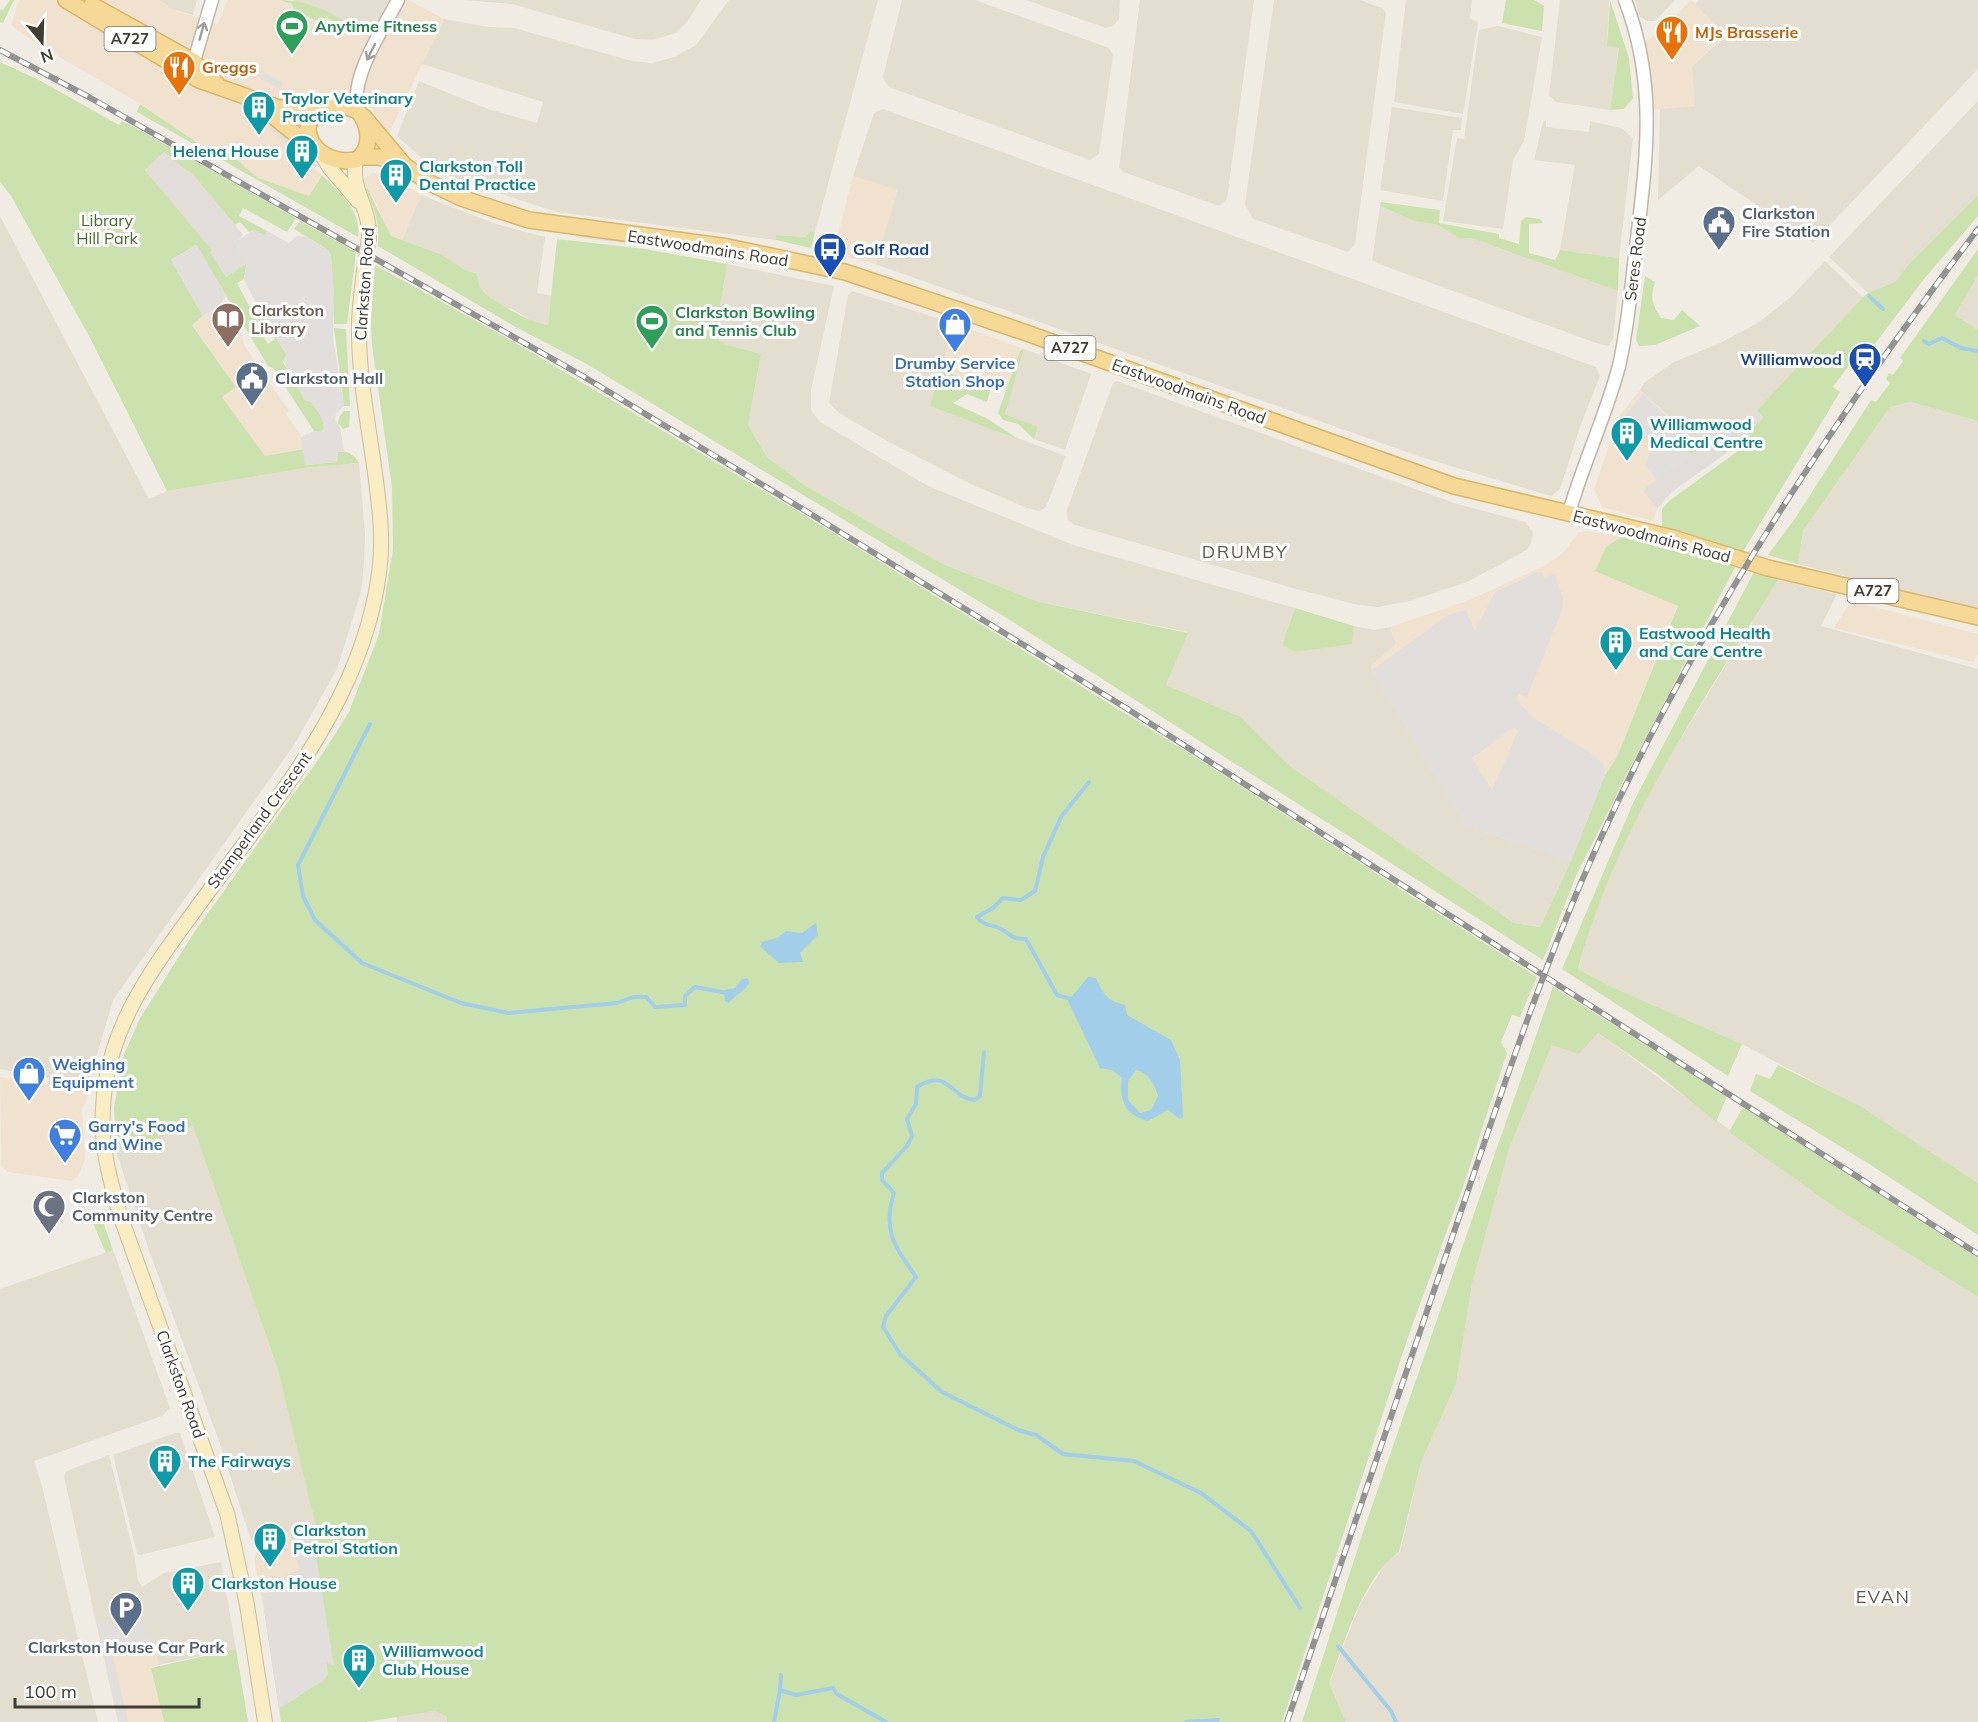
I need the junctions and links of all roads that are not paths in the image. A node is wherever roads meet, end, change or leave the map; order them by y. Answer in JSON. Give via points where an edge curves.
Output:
{"nodes":[{"id":1,"x":66,"y":0,"type":"edge"},
{"id":2,"x":85,"y":0,"type":"edge"},
{"id":3,"x":212,"y":0,"type":"edge"},
{"id":4,"x":398,"y":0,"type":"edge"},
{"id":5,"x":1625,"y":0,"type":"edge"},
{"id":6,"x":193,"y":61,"type":"junction"},
{"id":7,"x":194,"y":78,"type":"junction"},
{"id":8,"x":218,"y":85,"type":"junction"},
{"id":9,"x":256,"y":102,"type":"junction"},
{"id":10,"x":322,"y":106,"type":"junction"},
{"id":11,"x":359,"y":112,"type":"junction"},
{"id":12,"x":318,"y":152,"type":"junction"},
{"id":13,"x":358,"y":158,"type":"junction"},
{"id":14,"x":404,"y":165,"type":"junction"},
{"id":15,"x":362,"y":204,"type":"junction"},
{"id":16,"x":370,"y":436,"type":"joint"},
{"id":17,"x":1569,"y":513,"type":"junction"},
{"id":18,"x":1978,"y":617,"type":"edge"},
{"id":19,"x":113,"y":1190,"type":"joint"},
{"id":20,"x":265,"y":1722,"type":"edge"}],
"edges":[{"from":1,"to":7,"type":"main road","number":"A727"},
{"from":2,"to":6,"type":"main road","number":"A727"},
{"from":6,"to":3,"type":"street","one_way":true},
{"from":4,"to":11,"type":"street","one_way":true,"via":[[362,69],[356,88]]},
{"from":5,"to":17,"type":"street","name":"Seres Road","via":[[1639,46],[1649,110],[1648,149],[1623,345],[1602,423]]},
{"from":6,"to":7,"type":"street"},
{"from":6,"to":8,"type":"main road","number":"A727"},
{"from":7,"to":8,"type":"main road","number":"A727"},
{"from":8,"to":9,"type":"main road","number":"A727"},
{"from":9,"to":10,"type":"main road","number":"A727","via":[[279,108]]},
{"from":9,"to":12,"type":"main road","number":"A727"},
{"from":10,"to":11,"type":"main road","via":[[339,104]]},
{"from":10,"to":12,"type":"main road","via":[[310,120],[309,135]]},
{"from":11,"to":13,"type":"main road","via":[[368,135]]},
{"from":11,"to":14,"type":"main road","name":"Eastwoodmains Road","number":"A727"},
{"from":12,"to":13,"type":"main road","via":[[342,160]]},
{"from":12,"to":15,"type":"main road","name":"Clarkston Road"},
{"from":13,"to":14,"type":"main road","name":"Eastwoodmains Road","number":"A727","via":[[379,157]]},
{"from":13,"to":15,"type":"main road","name":"Clarkston Road","via":[[354,182]]},
{"from":14,"to":17,"type":"main road","name":"Eastwoodmains Road","number":"A727","via":[[452,194],[529,220],[728,248],[845,272],[1011,327],[1455,486]]},
{"from":15,"to":16,"type":"main road","name":"Clarkston Road","bridge":true,"via":[[369,238],[359,335]]},
{"from":16,"to":19,"type":"main road","name":"Stamperland Crescent","via":[[381,533],[380,558],[373,602],[357,655],[325,726],[164,953],[122,1023],[108,1068],[102,1110]]},
{"from":17,"to":18,"type":"main road","name":"Eastwoodmains Road","number":"A727","via":[[1673,538],[1768,568]]},
{"from":19,"to":20,"type":"main road","name":"Clarkston Road","via":[[226,1513],[247,1605]]}]}
